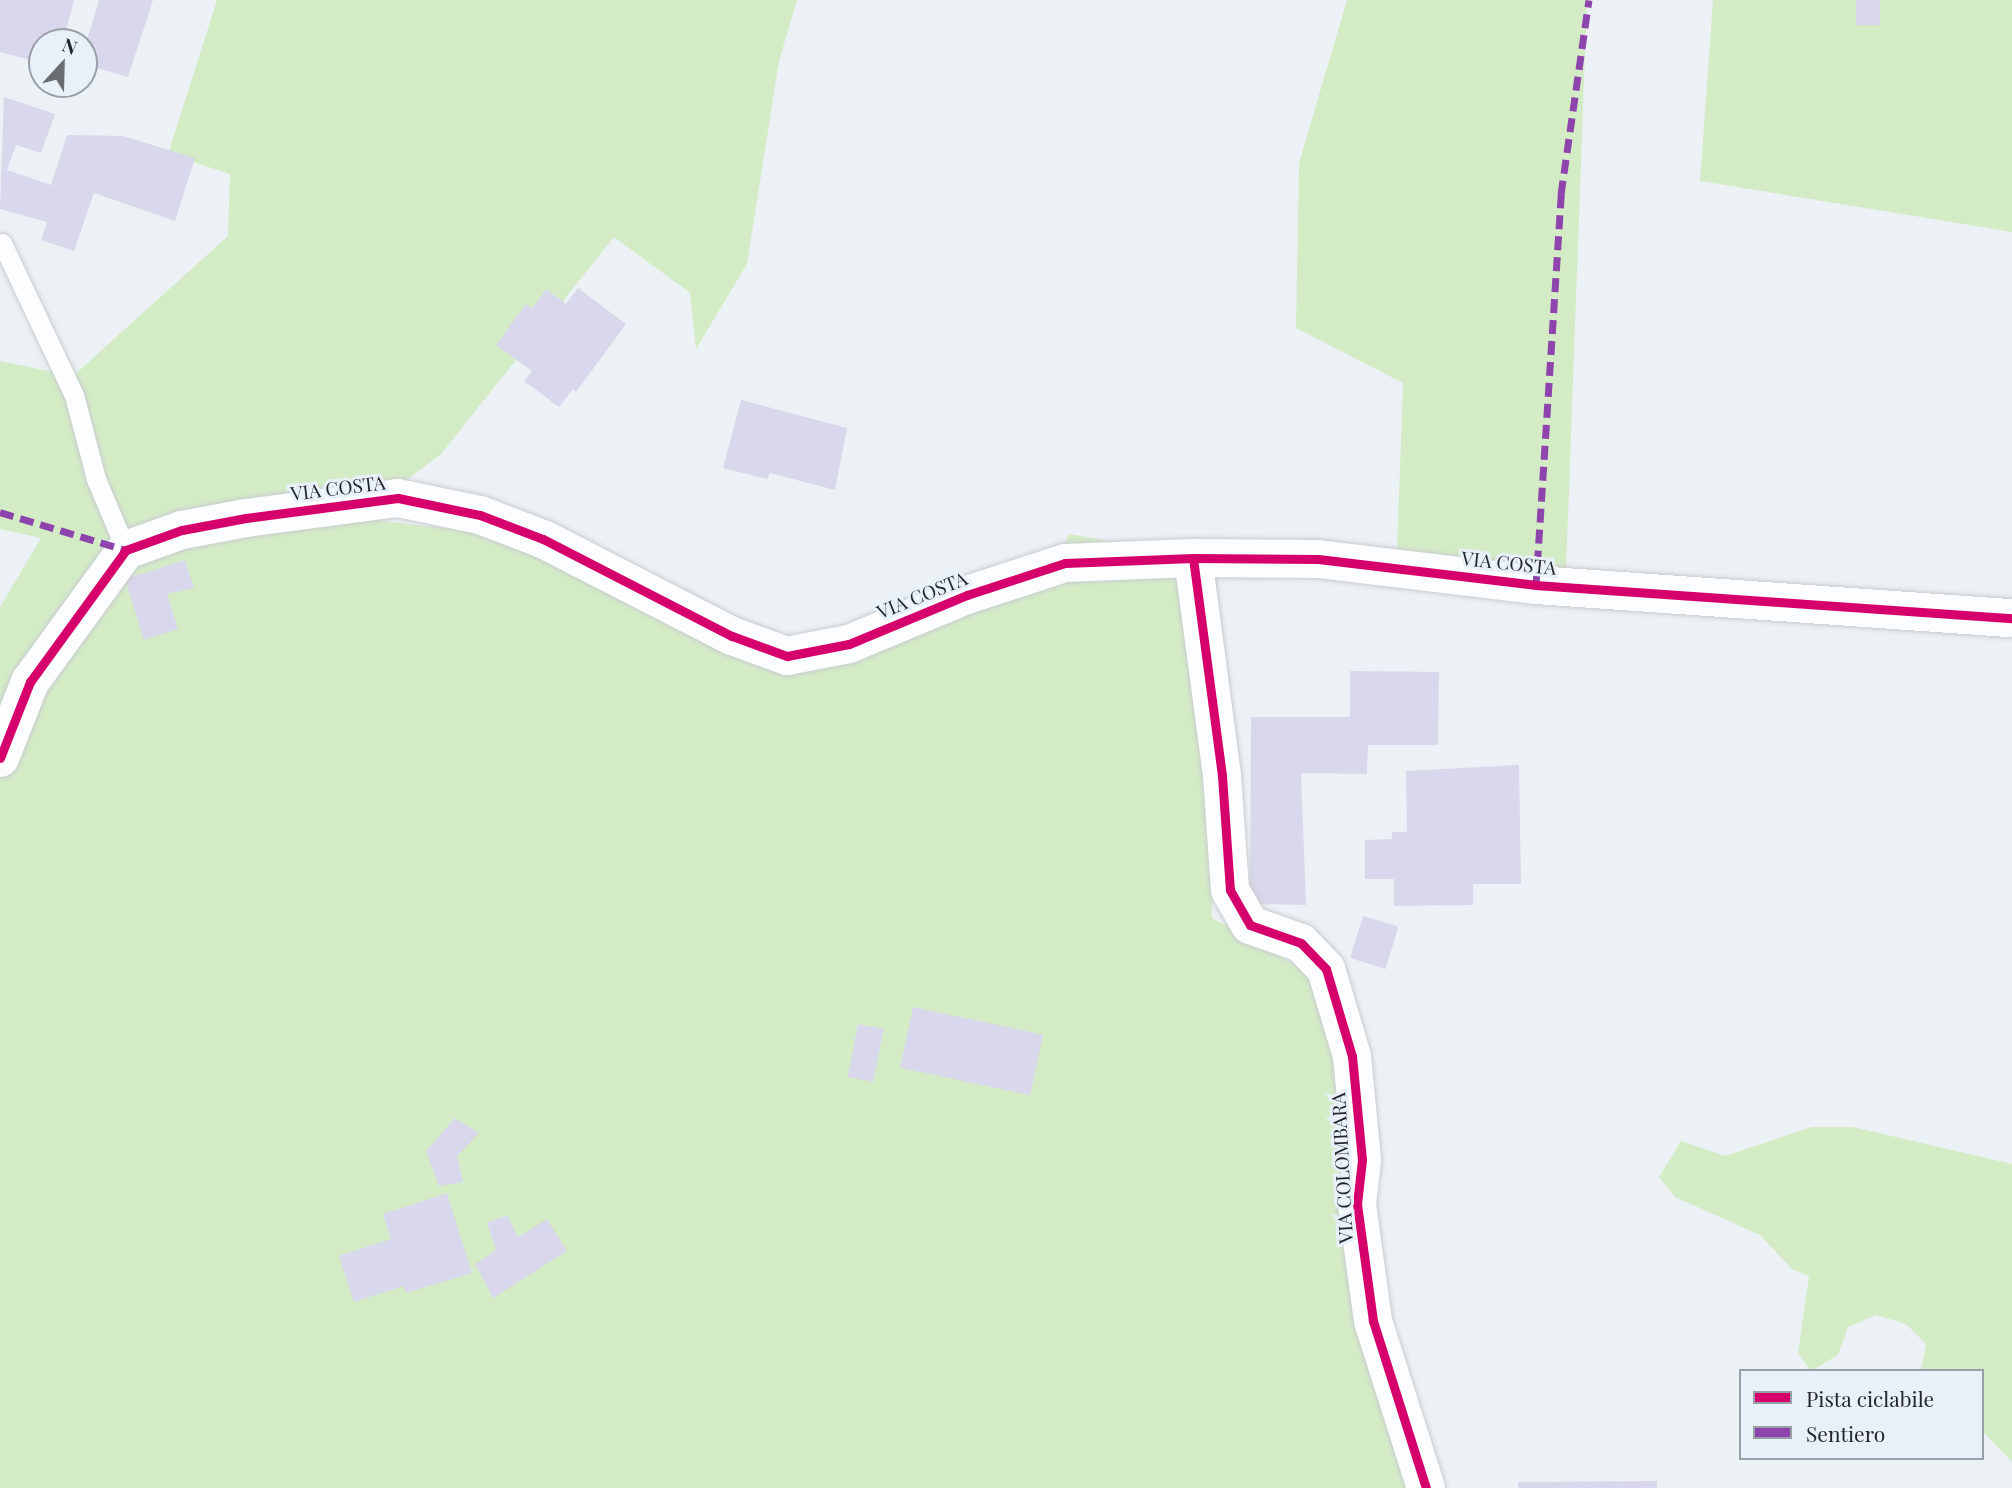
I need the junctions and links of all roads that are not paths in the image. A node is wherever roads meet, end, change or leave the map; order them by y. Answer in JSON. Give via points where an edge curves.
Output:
{"nodes":[{"id":1,"x":2,"y":243,"type":"dead end"},
{"id":2,"x":126,"y":550,"type":"junction"},
{"id":3,"x":1193,"y":558,"type":"junction"},
{"id":4,"x":2012,"y":618,"type":"edge"},
{"id":5,"x":0,"y":758,"type":"edge"},
{"id":6,"x":1426,"y":1488,"type":"edge"}],
"edges":[{"from":1,"to":2,"type":"lane","via":[[74,396],[96,479]]},
{"from":2,"to":3,"type":"street","name":"VIA COSTA","via":[[183,530],[398,498],[480,515],[543,539],[732,636],[787,656],[849,645],[967,595],[1065,563]]},
{"from":2,"to":5,"type":"street","via":[[30,682]]},
{"from":3,"to":4,"type":"street","name":"VIA COSTA","via":[[1318,559],[1536,584]]},
{"from":3,"to":6,"type":"street","name":"VIA COLOMBARA","via":[[1222,776],[1230,890],[1250,925],[1301,943],[1326,969],[1352,1056],[1362,1160],[1357,1204],[1373,1321]]}]}
